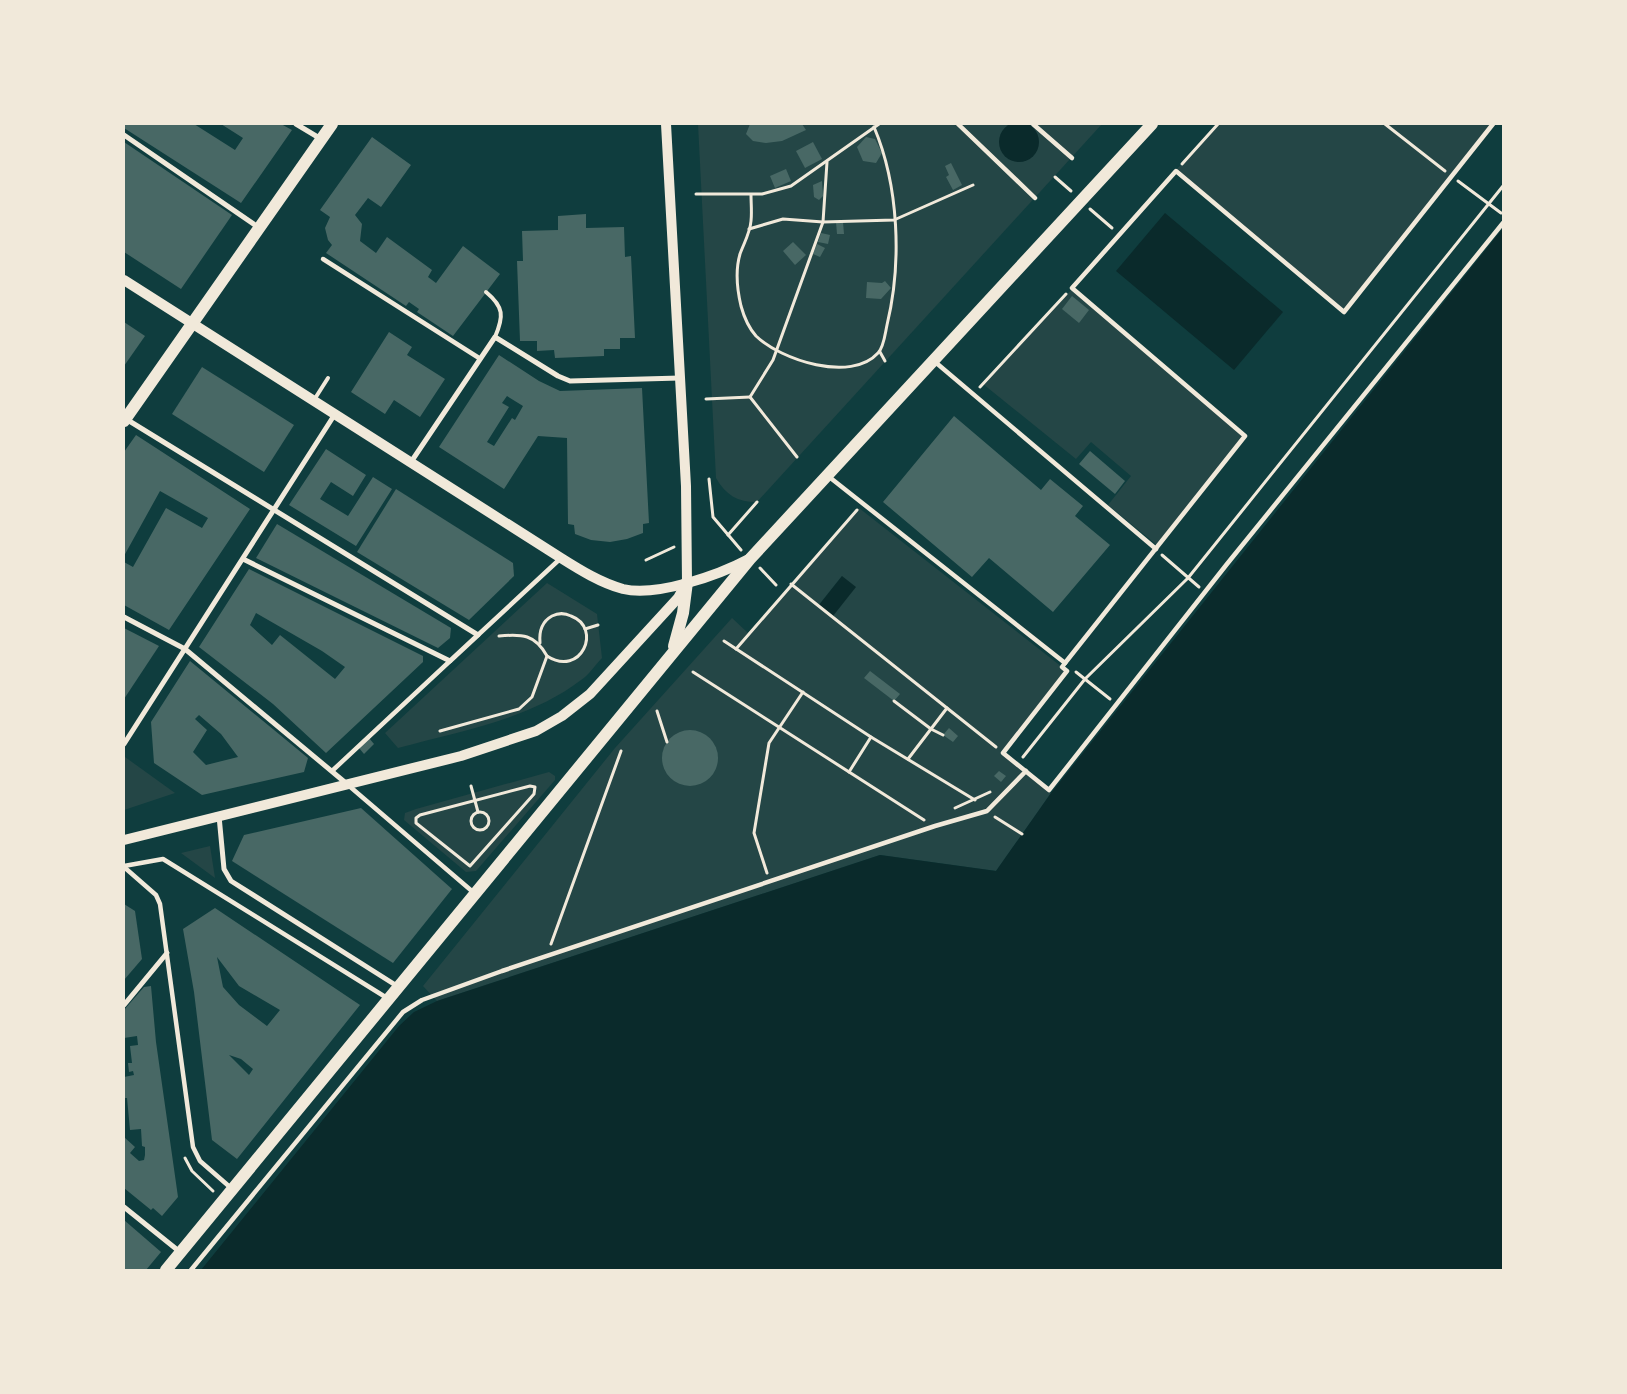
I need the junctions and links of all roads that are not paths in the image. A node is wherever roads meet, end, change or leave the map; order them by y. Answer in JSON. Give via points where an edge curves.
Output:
{"nodes":[{"id":1,"x":296,"y":124,"type":"edge"},
{"id":2,"x":332,"y":124,"type":"edge"},
{"id":3,"x":666,"y":124,"type":"edge"},
{"id":4,"x":958,"y":124,"type":"edge"},
{"id":5,"x":1033,"y":124,"type":"edge"},
{"id":6,"x":1152,"y":124,"type":"edge"},
{"id":7,"x":1493,"y":124,"type":"edge"},
{"id":8,"x":124,"y":135,"type":"edge"},
{"id":9,"x":321,"y":139,"type":"junction"},
{"id":10,"x":1072,"y":158,"type":"dead end"},
{"id":11,"x":1035,"y":198,"type":"dead end"},
{"id":12,"x":1503,"y":222,"type":"edge"},
{"id":13,"x":258,"y":227,"type":"junction"},
{"id":14,"x":323,"y":259,"type":"dead end"},
{"id":15,"x":124,"y":280,"type":"edge"},
{"id":16,"x":486,"y":292,"type":"dead end"},
{"id":17,"x":193,"y":323,"type":"junction"},
{"id":18,"x":495,"y":337,"type":"junction"},
{"id":19,"x":479,"y":358,"type":"junction"},
{"id":20,"x":933,"y":360,"type":"junction"},
{"id":21,"x":328,"y":378,"type":"dead end"},
{"id":22,"x":681,"y":378,"type":"junction"},
{"id":23,"x":314,"y":400,"type":"junction"},
{"id":24,"x":335,"y":414,"type":"junction"},
{"id":25,"x":124,"y":420,"type":"edge"},
{"id":26,"x":411,"y":462,"type":"junction"},
{"id":27,"x":827,"y":476,"type":"junction"},
{"id":28,"x":274,"y":511,"type":"junction"},
{"id":29,"x":1156,"y":549,"type":"junction"},
{"id":30,"x":561,"y":558,"type":"junction"},
{"id":31,"x":243,"y":559,"type":"junction"},
{"id":32,"x":750,"y":559,"type":"junction"},
{"id":33,"x":687,"y":582,"type":"junction"},
{"id":34,"x":124,"y":617,"type":"edge"},
{"id":35,"x":478,"y":634,"type":"junction"},
{"id":36,"x":185,"y":649,"type":"junction"},
{"id":37,"x":672,"y":653,"type":"junction"},
{"id":38,"x":450,"y":661,"type":"junction"},
{"id":39,"x":1065,"y":663,"type":"junction"},
{"id":40,"x":124,"y":744,"type":"edge"},
{"id":41,"x":332,"y":771,"type":"junction"},
{"id":42,"x":1026,"y":772,"type":"junction"},
{"id":43,"x":347,"y":784,"type":"junction"},
{"id":44,"x":220,"y":816,"type":"junction"},
{"id":45,"x":124,"y":840,"type":"edge"},
{"id":46,"x":124,"y":867,"type":"edge"},
{"id":47,"x":474,"y":893,"type":"junction"},
{"id":48,"x":167,"y":953,"type":"junction"},
{"id":49,"x":397,"y":986,"type":"junction"},
{"id":50,"x":387,"y":998,"type":"junction"},
{"id":51,"x":124,"y":1005,"type":"edge"},
{"id":52,"x":232,"y":1189,"type":"junction"},
{"id":53,"x":124,"y":1207,"type":"edge"},
{"id":54,"x":180,"y":1253,"type":"junction"},
{"id":55,"x":166,"y":1270,"type":"edge"},
{"id":56,"x":191,"y":1270,"type":"edge"}],
"edges":[{"from":1,"to":9,"type":"street"},
{"from":2,"to":9,"type":"main road"},
{"from":3,"to":22,"type":"main road"},
{"from":4,"to":11,"type":"street"},
{"from":5,"to":10,"type":"street"},
{"from":6,"to":20,"type":"main road"},
{"from":7,"to":29,"type":"street","via":[[1344,312],[1176,171],[1072,288],[1246,436]]},
{"from":8,"to":13,"type":"street"},
{"from":9,"to":13,"type":"main road"},
{"from":12,"to":42,"type":"street","via":[[1049,790]]},
{"from":13,"to":17,"type":"main road"},
{"from":14,"to":19,"type":"street"},
{"from":15,"to":17,"type":"main road"},
{"from":16,"to":18,"type":"lane","via":[[498,301],[501,310],[501,323]]},
{"from":17,"to":23,"type":"main road"},
{"from":17,"to":25,"type":"main road"},
{"from":18,"to":19,"type":"street"},
{"from":18,"to":22,"type":"street","via":[[570,382]]},
{"from":19,"to":26,"type":"street"},
{"from":20,"to":27,"type":"main road"},
{"from":20,"to":29,"type":"street"},
{"from":21,"to":23,"type":"lane"},
{"from":22,"to":33,"type":"main road"},
{"from":23,"to":24,"type":"main road"},
{"from":24,"to":26,"type":"main road"},
{"from":24,"to":28,"type":"street"},
{"from":25,"to":28,"type":"street"},
{"from":26,"to":30,"type":"main road"},
{"from":27,"to":32,"type":"main road"},
{"from":27,"to":39,"type":"street"},
{"from":28,"to":31,"type":"street"},
{"from":28,"to":35,"type":"street"},
{"from":29,"to":39,"type":"street"},
{"from":30,"to":33,"type":"main road","via":[[624,589],[648,590]]},
{"from":30,"to":35,"type":"street"},
{"from":31,"to":36,"type":"street"},
{"from":31,"to":38,"type":"street"},
{"from":32,"to":33,"type":"main road"},
{"from":32,"to":37,"type":"main road"},
{"from":33,"to":37,"type":"main road","via":[[682,620]]},
{"from":33,"to":43,"type":"main road","via":[[664,616],[603,680],[578,704],[549,724],[522,738],[486,749]]},
{"from":34,"to":36,"type":"street"},
{"from":35,"to":38,"type":"street"},
{"from":36,"to":40,"type":"street"},
{"from":36,"to":41,"type":"street"},
{"from":37,"to":47,"type":"main road"},
{"from":38,"to":41,"type":"street"},
{"from":39,"to":42,"type":"street","via":[[1062,667],[1067,671],[1003,753]]},
{"from":41,"to":43,"type":"street"},
{"from":42,"to":56,"type":"street","via":[[987,812],[935,826],[546,956],[431,997],[403,1012]]},
{"from":43,"to":44,"type":"main road"},
{"from":43,"to":47,"type":"street"},
{"from":44,"to":45,"type":"main road"},
{"from":44,"to":49,"type":"street","via":[[224,869],[231,881]]},
{"from":46,"to":48,"type":"street","via":[[156,895]]},
{"from":46,"to":50,"type":"street","via":[[162,859]]},
{"from":47,"to":49,"type":"main road"},
{"from":48,"to":51,"type":"street"},
{"from":48,"to":52,"type":"street","via":[[193,1147],[204,1165]]},
{"from":49,"to":50,"type":"main road"},
{"from":50,"to":52,"type":"main road"},
{"from":52,"to":54,"type":"main road"},
{"from":53,"to":54,"type":"street"},
{"from":54,"to":55,"type":"main road"}]}
